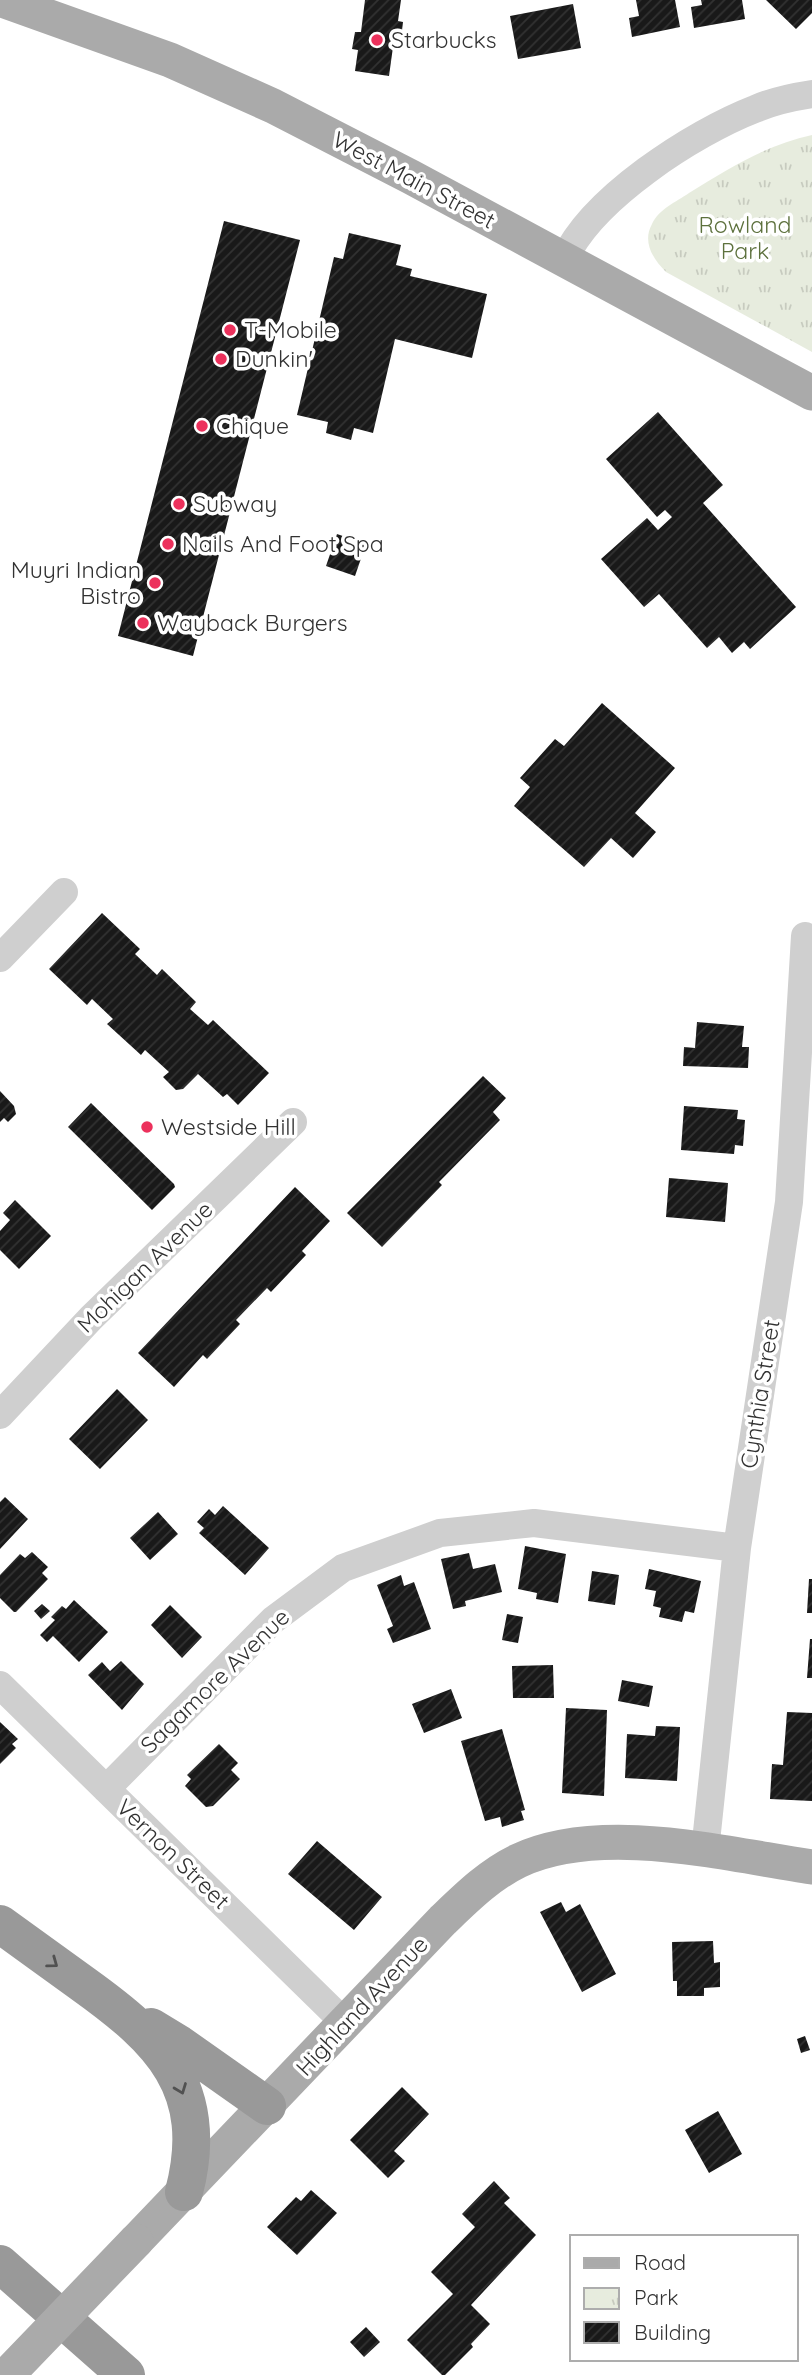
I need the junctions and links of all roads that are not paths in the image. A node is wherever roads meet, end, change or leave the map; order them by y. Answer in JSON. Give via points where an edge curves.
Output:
{"nodes":[{"id":1,"x":2,"y":0,"type":"edge"},
{"id":2,"x":812,"y":94,"type":"edge"},
{"id":3,"x":564,"y":260,"type":"junction"},
{"id":4,"x":812,"y":393,"type":"edge"},
{"id":5,"x":64,"y":892,"type":"dead end"},
{"id":6,"x":805,"y":936,"type":"dead end"},
{"id":7,"x":0,"y":958,"type":"edge"},
{"id":8,"x":293,"y":1122,"type":"dead end"},
{"id":9,"x":801,"y":1203,"type":"edge"},
{"id":10,"x":0,"y":1415,"type":"edge"},
{"id":11,"x":737,"y":1548,"type":"junction"},
{"id":12,"x":0,"y":1685,"type":"edge"},
{"id":13,"x":106,"y":1789,"type":"junction"},
{"id":14,"x":705,"y":1851,"type":"junction"},
{"id":15,"x":812,"y":1867,"type":"edge"},
{"id":16,"x":0,"y":1924,"type":"edge"},
{"id":17,"x":107,"y":2001,"type":"junction"},
{"id":18,"x":345,"y":2023,"type":"junction"},
{"id":19,"x":267,"y":2106,"type":"junction"},
{"id":20,"x":184,"y":2192,"type":"junction"},
{"id":21,"x":0,"y":2264,"type":"edge"},
{"id":22,"x":0,"y":2270,"type":"edge"},
{"id":23,"x":7,"y":2375,"type":"edge"},
{"id":24,"x":108,"y":2375,"type":"edge"},
{"id":25,"x":126,"y":2375,"type":"edge"}],
"edges":[{"from":1,"to":3,"type":"main road","name":"West Main Street","via":[[111,37],[223,83]]},
{"from":2,"to":3,"type":"street","via":[[740,115],[667,157],[596,215],[571,244]]},
{"from":3,"to":4,"type":"main road","name":"West Main Street"},
{"from":5,"to":7,"type":"street"},
{"from":6,"to":9,"type":"street","name":"Cynthia Street"},
{"from":8,"to":10,"type":"street","name":"Mohigan Avenue","via":[[91,1318]]},
{"from":9,"to":11,"type":"street","name":"Cynthia Street"},
{"from":11,"to":13,"type":"street","name":"Sagamore Avenue","via":[[534,1523],[440,1534],[344,1568],[273,1620]]},
{"from":11,"to":14,"type":"street","name":"Cynthia Street"},
{"from":12,"to":13,"type":"street","name":"Vernon Street"},
{"from":13,"to":18,"type":"street","name":"Vernon Street"},
{"from":14,"to":15,"type":"main road","name":"Highland Avenue"},
{"from":14,"to":18,"type":"main road","name":"Highland Avenue","via":[[648,1844],[584,1844],[519,1861],[461,1902]]},
{"from":16,"to":17,"type":"highway","one_way":true},
{"from":17,"to":19,"type":"highway","via":[[179,2044]]},
{"from":17,"to":20,"type":"highway","one_way":true,"via":[[151,2038],[181,2087],[190,2114],[192,2142]]},
{"from":18,"to":19,"type":"main road","name":"Highland Avenue"},
{"from":19,"to":20,"type":"main road","name":"Highland Avenue"},
{"from":20,"to":23,"type":"main road","name":"Highland Avenue","bridge":true},
{"from":21,"to":25,"type":"highway"},
{"from":22,"to":24,"type":"highway"}]}
